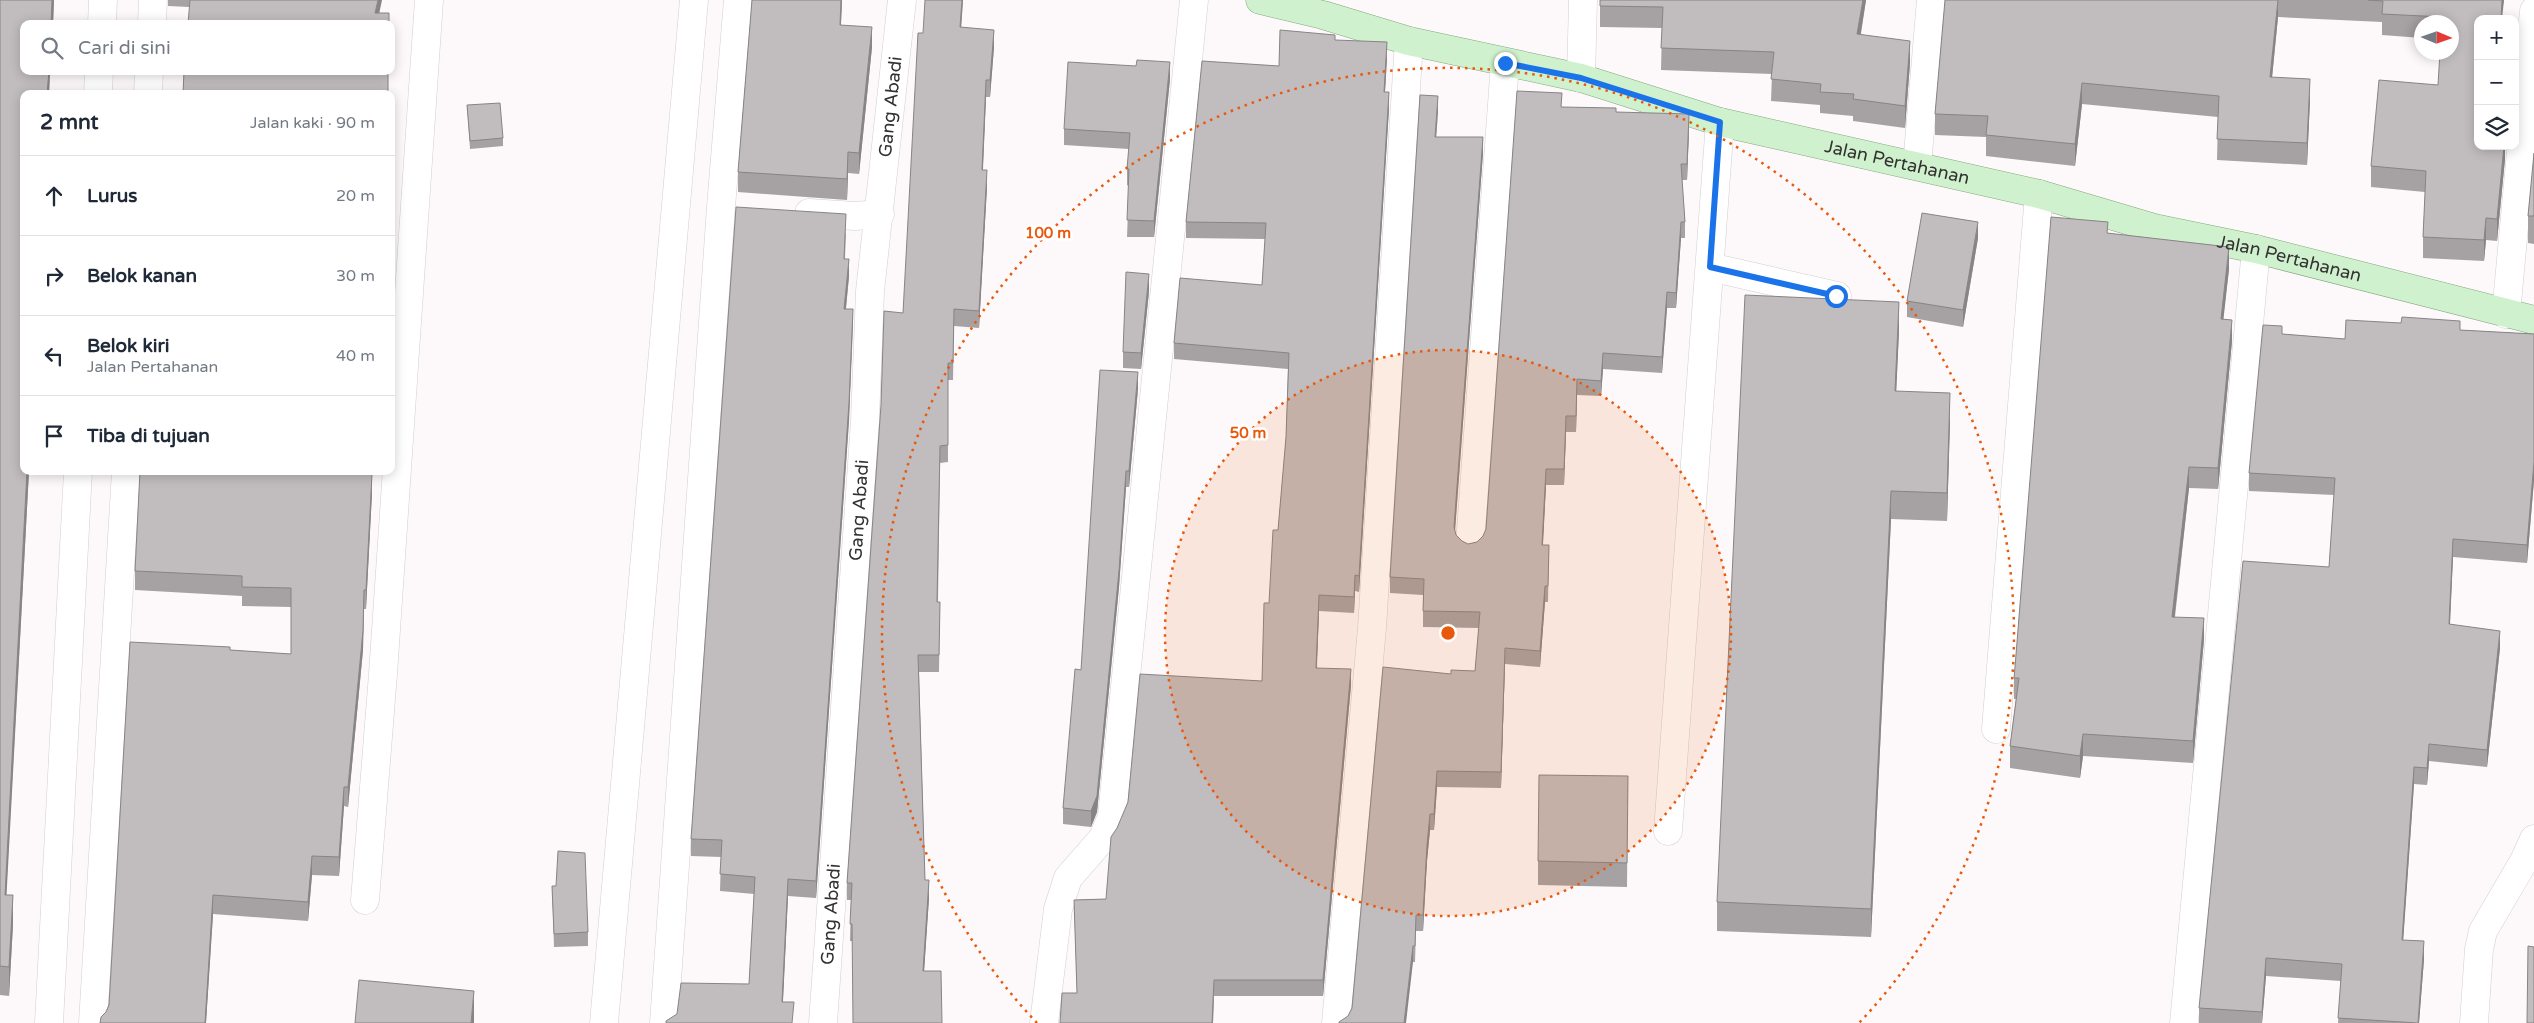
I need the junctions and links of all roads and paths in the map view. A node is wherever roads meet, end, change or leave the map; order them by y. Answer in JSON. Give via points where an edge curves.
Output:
{"nodes":[{"id":1,"x":103,"y":0,"type":"edge"},
{"id":2,"x":153,"y":0,"type":"edge"},
{"id":3,"x":429,"y":0,"type":"edge"},
{"id":4,"x":694,"y":0,"type":"edge"},
{"id":5,"x":738,"y":0,"type":"edge"},
{"id":6,"x":902,"y":0,"type":"edge"},
{"id":7,"x":1194,"y":0,"type":"edge"},
{"id":8,"x":1260,"y":0,"type":"edge"},
{"id":9,"x":1583,"y":0,"type":"edge"},
{"id":10,"x":1931,"y":0,"type":"edge"},
{"id":11,"x":1324,"y":7,"type":"edge"},
{"id":12,"x":2534,"y":10,"type":"edge"},
{"id":13,"x":102,"y":20,"type":"edge"},
{"id":14,"x":152,"y":20,"type":"edge"},
{"id":15,"x":1409,"y":41,"type":"junction"},
{"id":16,"x":1505,"y":63,"type":"junction"},
{"id":17,"x":99,"y":75,"type":"edge"},
{"id":18,"x":149,"y":75,"type":"edge"},
{"id":19,"x":1581,"y":78,"type":"junction"},
{"id":20,"x":98,"y":90,"type":"edge"},
{"id":21,"x":148,"y":90,"type":"edge"},
{"id":22,"x":1720,"y":122,"type":"junction"},
{"id":23,"x":1917,"y":166,"type":"junction"},
{"id":24,"x":2039,"y":194,"type":"junction"},
{"id":25,"x":720,"y":207,"type":"junction"},
{"id":26,"x":749,"y":209,"type":"edge"},
{"id":27,"x":788,"y":211,"type":"edge"},
{"id":28,"x":880,"y":214,"type":"junction"},
{"id":29,"x":2256,"y":249,"type":"junction"},
{"id":30,"x":1710,"y":267,"type":"junction"},
{"id":31,"x":1836,"y":296,"type":"dead end"},
{"id":32,"x":2506,"y":314,"type":"junction"},
{"id":33,"x":2534,"y":320,"type":"edge"},
{"id":34,"x":78,"y":475,"type":"edge"},
{"id":35,"x":126,"y":475,"type":"edge"},
{"id":36,"x":1470,"y":544,"type":"edge"},
{"id":37,"x":116,"y":645,"type":"junction"},
{"id":38,"x":144,"y":646,"type":"edge"},
{"id":39,"x":1996,"y":729,"type":"dead end"},
{"id":40,"x":1668,"y":831,"type":"dead end"},
{"id":41,"x":2534,"y":840,"type":"edge"},
{"id":42,"x":365,"y":900,"type":"dead end"},
{"id":43,"x":49,"y":1023,"type":"edge"},
{"id":44,"x":93,"y":1023,"type":"edge"},
{"id":45,"x":604,"y":1023,"type":"edge"},
{"id":46,"x":664,"y":1023,"type":"edge"},
{"id":47,"x":824,"y":1023,"type":"edge"},
{"id":48,"x":1044,"y":1023,"type":"edge"},
{"id":49,"x":1336,"y":1023,"type":"edge"},
{"id":50,"x":2184,"y":1023,"type":"edge"},
{"id":51,"x":2474,"y":1023,"type":"edge"}],
"edges":[{"from":1,"to":13,"type":"street"},
{"from":2,"to":14,"type":"street"},
{"from":3,"to":42,"type":"street"},
{"from":4,"to":45,"type":"street"},
{"from":5,"to":25,"type":"street"},
{"from":6,"to":28,"type":"street","name":"Gang Abadi"},
{"from":7,"to":48,"type":"street","via":[[1112,816],[1103,838],[1068,878],[1062,894]]},
{"from":8,"to":11,"type":"main road","name":"Jalan Pertahanan"},
{"from":9,"to":19,"type":"street"},
{"from":10,"to":23,"type":"street"},
{"from":11,"to":15,"type":"main road","name":"Jalan Pertahanan"},
{"from":12,"to":32,"type":"street"},
{"from":15,"to":16,"type":"main road","name":"Jalan Pertahanan"},
{"from":15,"to":49,"type":"street","via":[[1373,618]]},
{"from":16,"to":19,"type":"main road","name":"Jalan Pertahanan"},
{"from":16,"to":36,"type":"street"},
{"from":17,"to":20,"type":"street"},
{"from":18,"to":21,"type":"street"},
{"from":19,"to":22,"type":"main road","name":"Jalan Pertahanan"},
{"from":22,"to":23,"type":"main road","name":"Jalan Pertahanan"},
{"from":22,"to":30,"type":"street"},
{"from":23,"to":24,"type":"main road","name":"Jalan Pertahanan"},
{"from":24,"to":29,"type":"main road","name":"Jalan Pertahanan","via":[[2154,228]]},
{"from":24,"to":39,"type":"street"},
{"from":25,"to":26,"type":"street"},
{"from":25,"to":46,"type":"street"},
{"from":27,"to":28,"type":"street","via":[[855,216]]},
{"from":28,"to":47,"type":"street","name":"Gang Abadi","via":[[870,291],[865,420]]},
{"from":29,"to":32,"type":"main road","name":"Jalan Pertahanan"},
{"from":29,"to":50,"type":"street"},
{"from":30,"to":31,"type":"street"},
{"from":30,"to":40,"type":"street"},
{"from":32,"to":33,"type":"main road","name":"Jalan Pertahanan"},
{"from":34,"to":43,"type":"street"},
{"from":35,"to":37,"type":"street"},
{"from":37,"to":38,"type":"street"},
{"from":37,"to":44,"type":"street"},
{"from":41,"to":51,"type":"street","via":[[2483,931]]}]}
